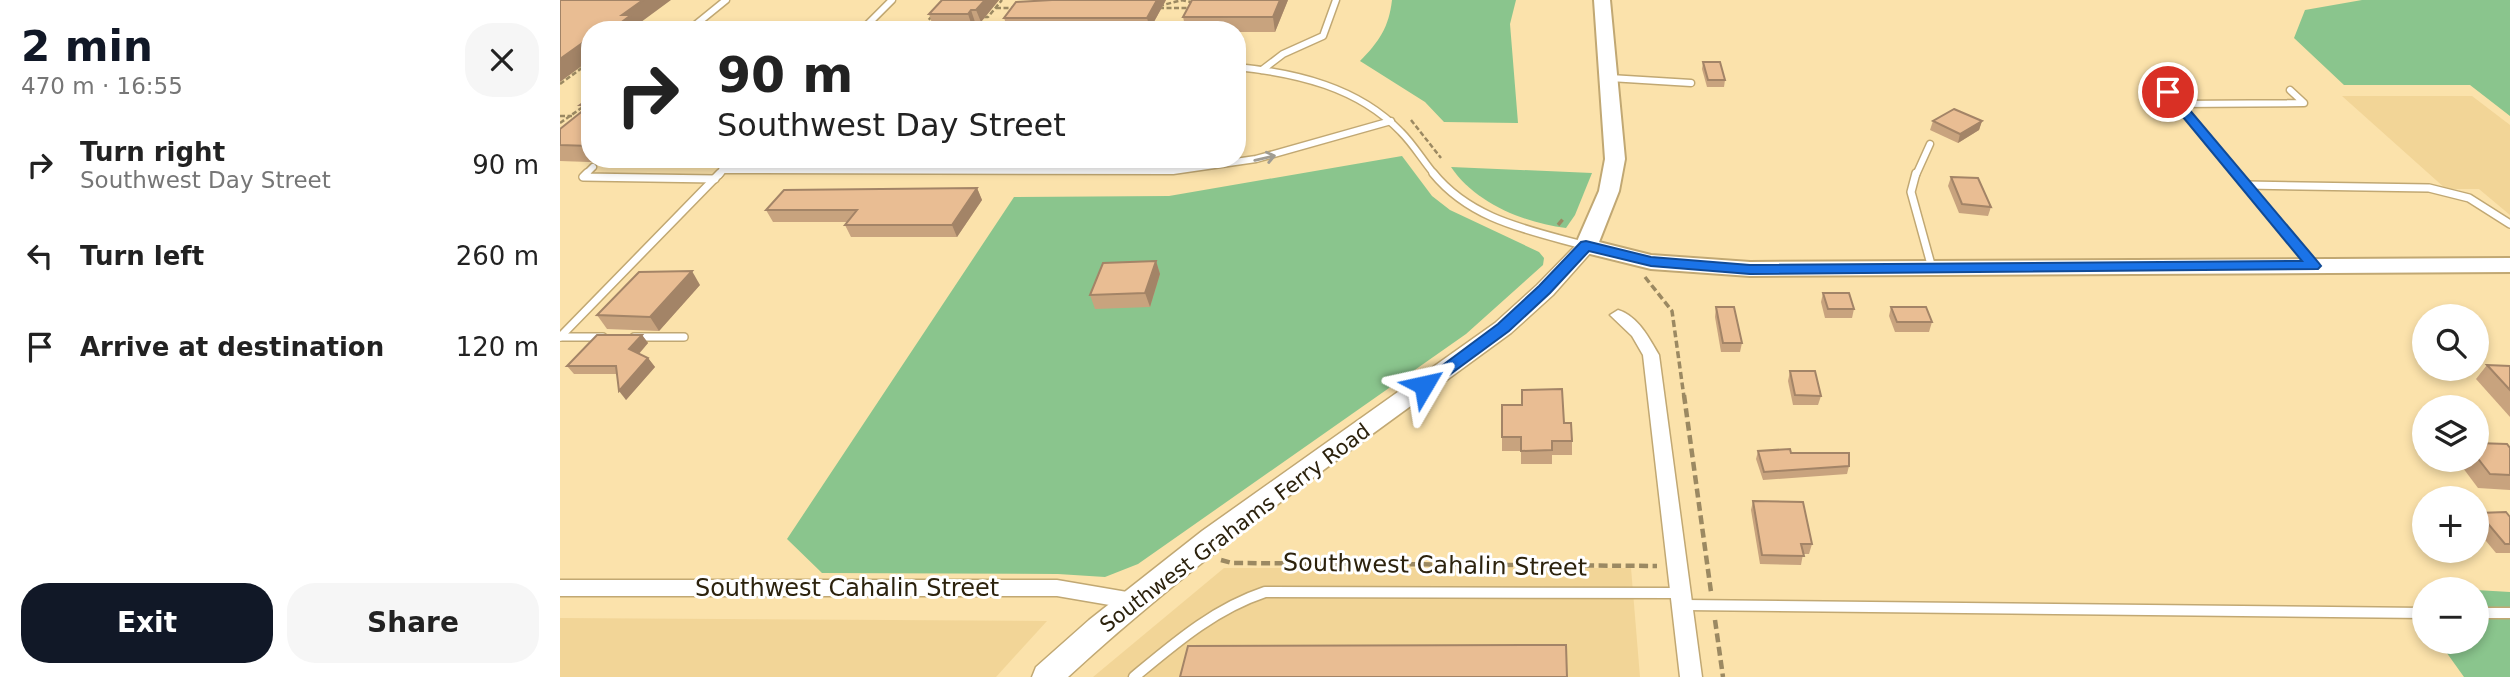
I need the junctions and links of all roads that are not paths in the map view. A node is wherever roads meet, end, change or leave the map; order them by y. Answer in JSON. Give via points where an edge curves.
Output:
{"nodes":[{"id":1,"x":726,"y":0,"type":"edge"},
{"id":2,"x":892,"y":0,"type":"edge"},
{"id":3,"x":1336,"y":0,"type":"edge"},
{"id":4,"x":1602,"y":0,"type":"edge"},
{"id":5,"x":700,"y":21,"type":"edge"},
{"id":6,"x":871,"y":21,"type":"edge"},
{"id":7,"x":1246,"y":68,"type":"edge"},
{"id":8,"x":1262,"y":71,"type":"junction"},
{"id":9,"x":1610,"y":78,"type":"junction"},
{"id":10,"x":1691,"y":83,"type":"dead end"},
{"id":11,"x":2290,"y":90,"type":"dead end"},
{"id":12,"x":2168,"y":92,"type":"dead end"},
{"id":13,"x":2178,"y":104,"type":"junction"},
{"id":14,"x":1391,"y":121,"type":"junction"},
{"id":15,"x":1930,"y":144,"type":"dead end"},
{"id":16,"x":1246,"y":162,"type":"edge"},
{"id":17,"x":592,"y":168,"type":"edge"},
{"id":18,"x":1174,"y":168,"type":"edge"},
{"id":19,"x":1214,"y":168,"type":"edge"},
{"id":20,"x":722,"y":170,"type":"joint"},
{"id":21,"x":1173,"y":171,"type":"junction"},
{"id":22,"x":628,"y":179,"type":"junction"},
{"id":23,"x":715,"y":179,"type":"junction"},
{"id":24,"x":2246,"y":184,"type":"junction"},
{"id":25,"x":617,"y":189,"type":"dead end"},
{"id":26,"x":2510,"y":224,"type":"edge"},
{"id":27,"x":1586,"y":246,"type":"junction"},
{"id":28,"x":2510,"y":265,"type":"edge"},
{"id":29,"x":2313,"y":266,"type":"junction"},
{"id":30,"x":1932,"y":268,"type":"junction"},
{"id":31,"x":1618,"y":315,"type":"dead end"},
{"id":32,"x":560,"y":337,"type":"edge"},
{"id":33,"x":616,"y":337,"type":"edge"},
{"id":34,"x":629,"y":337,"type":"edge"},
{"id":35,"x":684,"y":337,"type":"dead end"},
{"id":36,"x":560,"y":588,"type":"edge"},
{"id":37,"x":1681,"y":599,"type":"junction"},
{"id":38,"x":1133,"y":601,"type":"junction"},
{"id":39,"x":2412,"y":613,"type":"edge"},
{"id":40,"x":2489,"y":613,"type":"edge"},
{"id":41,"x":2510,"y":614,"type":"edge"},
{"id":42,"x":1046,"y":677,"type":"edge"},
{"id":43,"x":1134,"y":677,"type":"edge"},
{"id":44,"x":1691,"y":677,"type":"edge"}],
"edges":[{"from":1,"to":5,"type":"lane"},
{"from":2,"to":6,"type":"lane"},
{"from":3,"to":8,"type":"lane","via":[[1323,36],[1283,54]]},
{"from":4,"to":9,"type":"main road","name":"Southwest Grahams Ferry Road"},
{"from":7,"to":8,"type":"lane"},
{"from":8,"to":14,"type":"lane","via":[[1352,96]]},
{"from":9,"to":10,"type":"lane"},
{"from":9,"to":27,"type":"main road","name":"Southwest Grahams Ferry Road","via":[[1616,143],[1613,174]]},
{"from":11,"to":13,"type":"lane","via":[[2304,103]]},
{"from":12,"to":13,"type":"lane"},
{"from":13,"to":24,"type":"lane"},
{"from":16,"to":14,"type":"lane","one_way":true},
{"from":14,"to":27,"type":"lane","via":[[1465,204],[1503,221]]},
{"from":15,"to":30,"type":"lane","via":[[1911,192]]},
{"from":17,"to":22,"type":"lane","via":[[583,177]]},
{"from":18,"to":21,"type":"lane"},
{"from":21,"to":19,"type":"lane","one_way":true},
{"from":20,"to":21,"type":"lane"},
{"from":20,"to":23,"type":"lane"},
{"from":22,"to":23,"type":"lane"},
{"from":22,"to":25,"type":"lane"},
{"from":23,"to":32,"type":"lane"},
{"from":24,"to":26,"type":"lane","via":[[2429,188],[2469,198]]},
{"from":24,"to":29,"type":"lane"},
{"from":27,"to":30,"type":"main road","via":[[1651,261],[1750,269]]},
{"from":27,"to":38,"type":"main road","name":"Southwest Grahams Ferry Road","via":[[1503,328]]},
{"from":28,"to":29,"type":"main road"},
{"from":29,"to":30,"type":"main road"},
{"from":31,"to":37,"type":"street","via":[[1638,333],[1651,355]]},
{"from":32,"to":33,"type":"lane"},
{"from":34,"to":35,"type":"lane"},
{"from":36,"to":38,"type":"street","name":"Southwest Cahalin Street","via":[[1057,589]]},
{"from":37,"to":39,"type":"lane","via":[[1713,606]]},
{"from":37,"to":43,"type":"lane","via":[[1265,592],[1225,608]]},
{"from":37,"to":44,"type":"street"},
{"from":38,"to":42,"type":"main road","name":"Southwest Grahams Ferry Road"},
{"from":40,"to":41,"type":"lane"}]}
